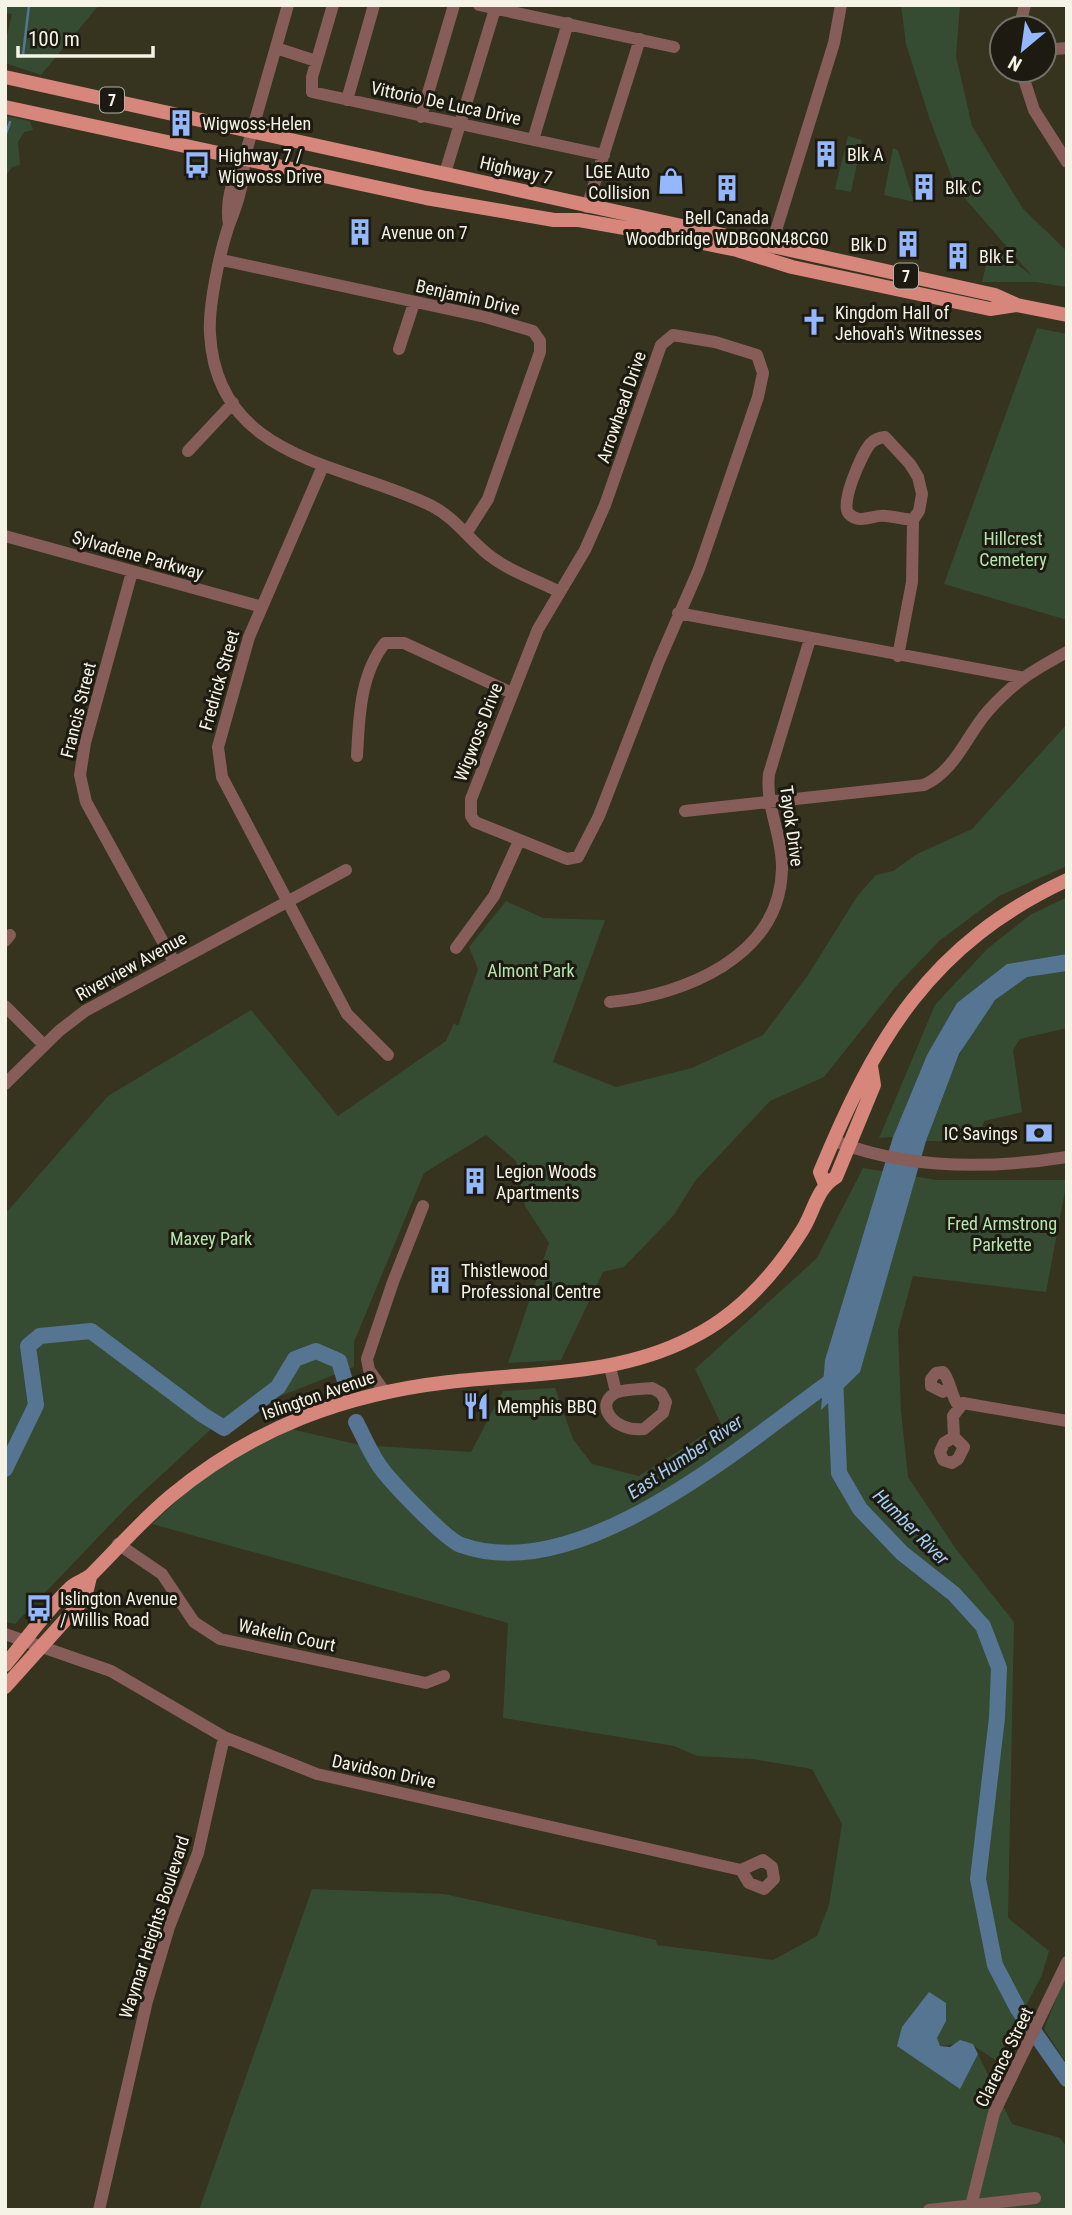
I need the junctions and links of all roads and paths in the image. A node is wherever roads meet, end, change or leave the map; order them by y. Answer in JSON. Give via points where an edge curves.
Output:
{"nodes":[{"id":1,"x":288,"y":5,"type":"edge"},
{"id":2,"x":333,"y":5,"type":"edge"},
{"id":3,"x":374,"y":5,"type":"edge"},
{"id":4,"x":454,"y":5,"type":"edge"},
{"id":5,"x":479,"y":5,"type":"edge"},
{"id":6,"x":841,"y":5,"type":"edge"},
{"id":7,"x":495,"y":9,"type":"junction"},
{"id":8,"x":568,"y":23,"type":"junction"},
{"id":9,"x":640,"y":39,"type":"junction"},
{"id":10,"x":674,"y":47,"type":"dead end"},
{"id":11,"x":276,"y":48,"type":"junction"},
{"id":12,"x":316,"y":61,"type":"junction"},
{"id":13,"x":5,"y":77,"type":"edge"},
{"id":14,"x":1026,"y":84,"type":"edge"},
{"id":15,"x":347,"y":100,"type":"junction"},
{"id":16,"x":5,"y":107,"type":"edge"},
{"id":17,"x":421,"y":117,"type":"junction"},
{"id":18,"x":460,"y":125,"type":"junction"},
{"id":19,"x":252,"y":130,"type":"junction"},
{"id":20,"x":533,"y":139,"type":"junction"},
{"id":21,"x":604,"y":155,"type":"junction"},
{"id":22,"x":244,"y":159,"type":"junction"},
{"id":23,"x":1067,"y":162,"type":"edge"},
{"id":24,"x":445,"y":173,"type":"junction"},
{"id":25,"x":587,"y":206,"type":"junction"},
{"id":26,"x":770,"y":253,"type":"junction"},
{"id":27,"x":222,"y":260,"type":"junction"},
{"id":28,"x":414,"y":303,"type":"junction"},
{"id":29,"x":1067,"y":315,"type":"edge"},
{"id":30,"x":399,"y":349,"type":"dead end"},
{"id":31,"x":233,"y":403,"type":"junction"},
{"id":32,"x":188,"y":451,"type":"dead end"},
{"id":33,"x":323,"y":466,"type":"junction"},
{"id":34,"x":913,"y":520,"type":"junction"},
{"id":35,"x":467,"y":532,"type":"junction"},
{"id":36,"x":5,"y":536,"type":"edge"},
{"id":37,"x":132,"y":572,"type":"junction"},
{"id":38,"x":558,"y":591,"type":"junction"},
{"id":39,"x":262,"y":607,"type":"junction"},
{"id":40,"x":678,"y":613,"type":"junction"},
{"id":41,"x":810,"y":639,"type":"junction"},
{"id":42,"x":1067,"y":652,"type":"edge"},
{"id":43,"x":898,"y":656,"type":"junction"},
{"id":44,"x":1020,"y":677,"type":"junction"},
{"id":45,"x":512,"y":693,"type":"junction"},
{"id":46,"x":357,"y":756,"type":"dead end"},
{"id":47,"x":770,"y":801,"type":"junction"},
{"id":48,"x":685,"y":811,"type":"dead end"},
{"id":49,"x":519,"y":841,"type":"junction"},
{"id":50,"x":346,"y":870,"type":"dead end"},
{"id":51,"x":1067,"y":880,"type":"edge"},
{"id":52,"x":289,"y":901,"type":"junction"},
{"id":53,"x":456,"y":948,"type":"dead end"},
{"id":54,"x":174,"y":962,"type":"junction"},
{"id":55,"x":610,"y":1002,"type":"dead end"},
{"id":56,"x":5,"y":1006,"type":"edge"},
{"id":57,"x":44,"y":1045,"type":"junction"},
{"id":58,"x":387,"y":1055,"type":"dead end"},
{"id":59,"x":871,"y":1066,"type":"junction"},
{"id":60,"x":5,"y":1084,"type":"edge"},
{"id":61,"x":833,"y":1140,"type":"junction"},
{"id":62,"x":849,"y":1146,"type":"junction"},
{"id":63,"x":1067,"y":1157,"type":"edge"},
{"id":64,"x":825,"y":1184,"type":"junction"},
{"id":65,"x":423,"y":1206,"type":"dead end"},
{"id":66,"x":610,"y":1367,"type":"junction"},
{"id":67,"x":949,"y":1387,"type":"dead end"},
{"id":68,"x":384,"y":1391,"type":"junction"},
{"id":69,"x":617,"y":1392,"type":"junction"},
{"id":70,"x":958,"y":1405,"type":"junction"},
{"id":71,"x":1067,"y":1421,"type":"edge"},
{"id":72,"x":954,"y":1437,"type":"dead end"},
{"id":73,"x":118,"y":1544,"type":"junction"},
{"id":74,"x":90,"y":1577,"type":"junction"},
{"id":75,"x":5,"y":1634,"type":"edge"},
{"id":76,"x":26,"y":1640,"type":"junction"},
{"id":77,"x":41,"y":1646,"type":"junction"},
{"id":78,"x":5,"y":1665,"type":"edge"},
{"id":79,"x":444,"y":1676,"type":"dead end"},
{"id":80,"x":5,"y":1687,"type":"edge"},
{"id":81,"x":224,"y":1737,"type":"junction"},
{"id":82,"x":741,"y":1870,"type":"dead end"},
{"id":83,"x":1067,"y":1962,"type":"edge"},
{"id":84,"x":1035,"y":2198,"type":"dead end"},
{"id":85,"x":971,"y":2208,"type":"edge"},
{"id":86,"x":99,"y":2210,"type":"edge"},
{"id":87,"x":929,"y":2210,"type":"edge"}],
"edges":[{"from":1,"to":11,"type":"street"},
{"from":2,"to":12,"type":"street","name":"Vittorio De Luca Drive"},
{"from":3,"to":15,"type":"street"},
{"from":4,"to":17,"type":"street"},
{"from":5,"to":7,"type":"street"},
{"from":6,"to":26,"type":"street","via":[[834,43]]},
{"from":7,"to":8,"type":"street"},
{"from":7,"to":18,"type":"street"},
{"from":8,"to":9,"type":"street"},
{"from":8,"to":20,"type":"street"},
{"from":9,"to":10,"type":"street"},
{"from":9,"to":21,"type":"street"},
{"from":11,"to":12,"type":"street"},
{"from":11,"to":19,"type":"street"},
{"from":12,"to":15,"type":"street","name":"Vittorio De Luca Drive","via":[[312,92]]},
{"from":13,"to":19,"type":"main road","name":"Highway 7","number":"7"},
{"from":14,"to":23,"type":"street","via":[[1034,110]]},
{"from":15,"to":17,"type":"street","name":"Vittorio De Luca Drive"},
{"from":16,"to":22,"type":"main road","name":"Highway 7","number":"7"},
{"from":17,"to":18,"type":"street","name":"Vittorio De Luca Drive"},
{"from":18,"to":20,"type":"street","name":"Vittorio De Luca Drive"},
{"from":18,"to":24,"type":"street"},
{"from":19,"to":22,"type":"street"},
{"from":19,"to":24,"type":"main road","name":"Highway 7","number":"7"},
{"from":20,"to":21,"type":"street","name":"Vittorio De Luca Drive"},
{"from":21,"to":25,"type":"street"},
{"from":22,"to":26,"type":"main road","name":"Highway 7","number":"7","via":[[496,211],[579,220]]},
{"from":22,"to":27,"type":"street","via":[[230,190]]},
{"from":24,"to":25,"type":"main road","name":"Highway 7","number":"7"},
{"from":25,"to":26,"type":"main road","name":"Highway 7","number":"7"},
{"from":26,"to":29,"type":"main road","name":"Highway 7","number":"7","via":[[995,295],[1017,305]]},
{"from":27,"to":28,"type":"street","name":"Benjamin Drive"},
{"from":27,"to":31,"type":"street","via":[[209,334],[215,365]]},
{"from":28,"to":30,"type":"street"},
{"from":28,"to":35,"type":"street","name":"Benjamin Drive","via":[[524,328],[540,341],[488,499]]},
{"from":31,"to":32,"type":"street"},
{"from":31,"to":33,"type":"street","via":[[263,436]]},
{"from":33,"to":35,"type":"street","via":[[434,507]]},
{"from":33,"to":39,"type":"street","name":"Fredrick Street"},
{"from":34,"to":34,"type":"street","via":[[922,494],[918,477],[901,452],[885,438],[877,438],[849,486],[846,509],[862,519],[882,515]]},
{"from":34,"to":43,"type":"street","via":[[912,582]]},
{"from":35,"to":38,"type":"street","via":[[503,564]]},
{"from":36,"to":37,"type":"street","name":"Sylvadene Parkway"},
{"from":37,"to":39,"type":"street","name":"Sylvadene Parkway"},
{"from":37,"to":54,"type":"street","name":"Francis Street","via":[[80,775],[86,802]]},
{"from":38,"to":40,"type":"street","name":"Arrowhead Drive","via":[[585,550],[605,505],[661,345],[673,335],[684,335],[749,351],[762,363],[762,373],[718,519]]},
{"from":38,"to":45,"type":"street","name":"Wigwoss Drive"},
{"from":39,"to":52,"type":"street","name":"Fredrick Street","via":[[249,637],[218,755],[222,777]]},
{"from":40,"to":41,"type":"street"},
{"from":40,"to":49,"type":"street","name":"Wigwoss Drive","via":[[583,852],[567,859]]},
{"from":41,"to":43,"type":"street"},
{"from":41,"to":47,"type":"street","name":"Tayok Drive","via":[[771,762]]},
{"from":42,"to":44,"type":"street"},
{"from":43,"to":44,"type":"street"},
{"from":44,"to":47,"type":"street","via":[[983,717],[950,767],[930,782],[912,788]]},
{"from":45,"to":46,"type":"street","via":[[404,643],[385,643],[365,684]]},
{"from":45,"to":49,"type":"street","name":"Wigwoss Drive","via":[[470,807],[475,822]]},
{"from":47,"to":48,"type":"street"},
{"from":47,"to":55,"type":"street","name":"Tayok Drive","via":[[781,853],[780,891],[754,941],[690,984]]},
{"from":49,"to":53,"type":"street","via":[[494,896]]},
{"from":50,"to":52,"type":"street","name":"Riverview Avenue"},
{"from":51,"to":59,"type":"main road","name":"Islington Avenue","via":[[1020,902],[931,975],[901,1014]]},
{"from":52,"to":54,"type":"street","name":"Riverview Avenue"},
{"from":52,"to":58,"type":"street","name":"Fredrick Street","via":[[348,1014]]},
{"from":54,"to":57,"type":"street","name":"Riverview Avenue","via":[[85,1011]]},
{"from":56,"to":57,"type":"street"},
{"from":57,"to":60,"type":"street","name":"Riverview Avenue"},
{"from":59,"to":61,"type":"main road","name":"Islington Avenue"},
{"from":59,"to":62,"type":"main road","name":"Islington Avenue","via":[[874,1085]]},
{"from":61,"to":62,"type":"street"},
{"from":61,"to":64,"type":"main road","name":"Islington Avenue","via":[[820,1171]]},
{"from":62,"to":63,"type":"street","via":[[939,1164],[996,1166]]},
{"from":62,"to":64,"type":"main road","name":"Islington Avenue","via":[[836,1177]]},
{"from":64,"to":66,"type":"main road","name":"Islington Avenue","via":[[790,1248],[750,1297],[692,1338],[649,1357]]},
{"from":65,"to":68,"type":"street","via":[[367,1359]]},
{"from":66,"to":68,"type":"main road","name":"Islington Avenue"},
{"from":66,"to":69,"type":"street"},
{"from":67,"to":70,"type":"street"},
{"from":68,"to":73,"type":"main road","name":"Islington Avenue","via":[[278,1425],[172,1495]]},
{"from":69,"to":69,"type":"street","via":[[607,1409],[620,1427],[644,1429],[663,1413],[666,1402],[652,1388]]},
{"from":70,"to":71,"type":"street","via":[[969,1402]]},
{"from":70,"to":72,"type":"street"},
{"from":73,"to":74,"type":"main road","name":"Islington Avenue"},
{"from":73,"to":79,"type":"street","name":"Wakelin Court","via":[[162,1574],[194,1622],[220,1639],[426,1683]]},
{"from":74,"to":76,"type":"main road","name":"Islington Avenue","via":[[71,1587]]},
{"from":74,"to":77,"type":"main road","name":"Islington Avenue","via":[[85,1598]]},
{"from":75,"to":76,"type":"street","name":"Davidson Drive"},
{"from":76,"to":77,"type":"street","name":"Davidson Drive"},
{"from":76,"to":78,"type":"main road","name":"Islington Avenue"},
{"from":77,"to":80,"type":"main road","name":"Islington Avenue"},
{"from":77,"to":81,"type":"street","name":"Davidson Drive","via":[[111,1671]]},
{"from":81,"to":82,"type":"street","name":"Davidson Drive","via":[[317,1774]]},
{"from":81,"to":86,"type":"street","name":"Waymar Heights Boulevard","via":[[198,1853],[147,2001]]},
{"from":83,"to":85,"type":"street","name":"Clarence Street","via":[[994,2113]]},
{"from":84,"to":85,"type":"street"},
{"from":85,"to":87,"type":"street"}]}
